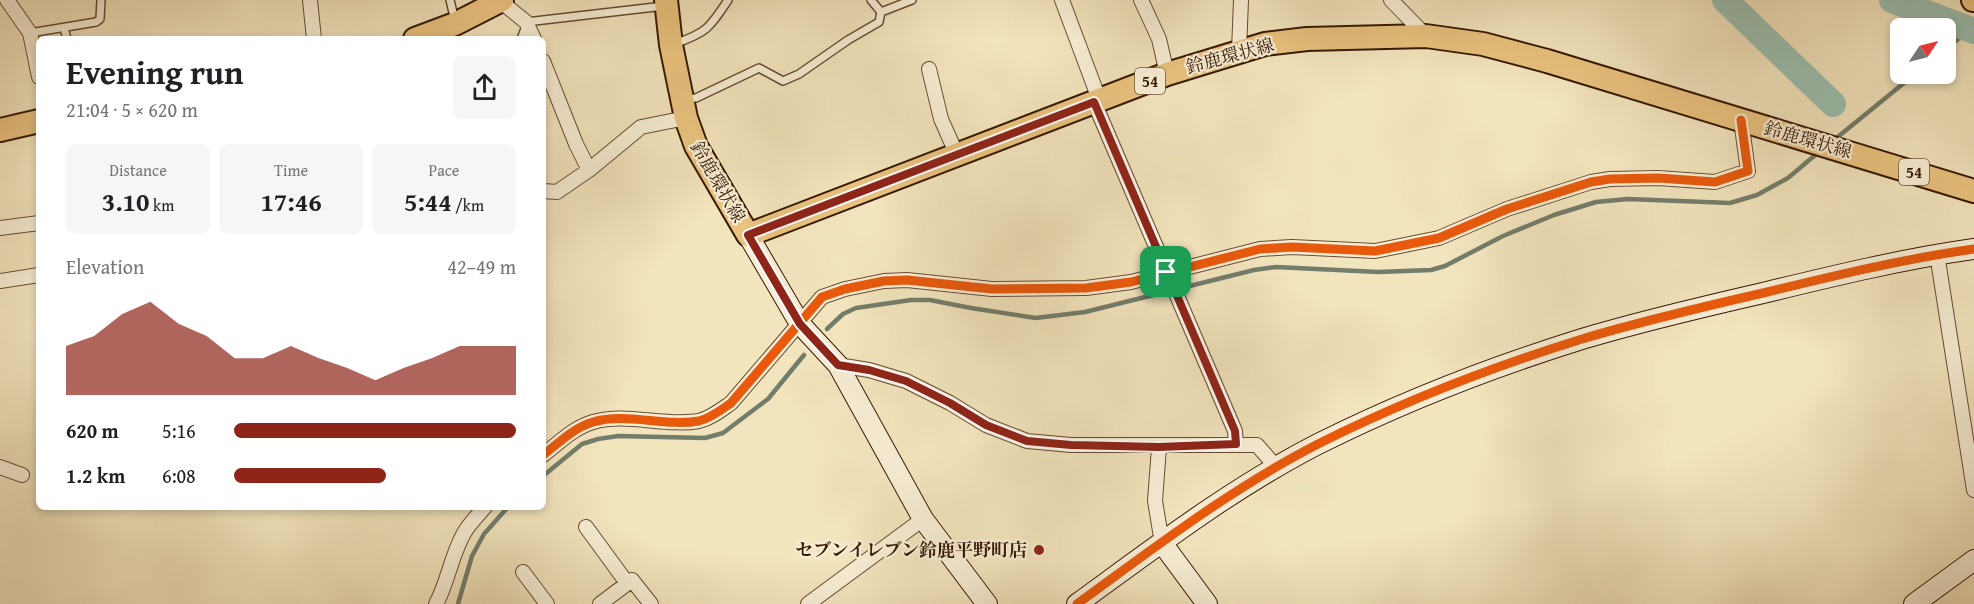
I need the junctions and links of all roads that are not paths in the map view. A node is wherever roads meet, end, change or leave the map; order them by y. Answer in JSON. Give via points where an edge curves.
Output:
{"nodes":[{"id":1,"x":7,"y":0,"type":"edge"},
{"id":2,"x":101,"y":0,"type":"edge"},
{"id":3,"x":310,"y":0,"type":"edge"},
{"id":4,"x":450,"y":0,"type":"edge"},
{"id":5,"x":728,"y":0,"type":"edge"},
{"id":6,"x":871,"y":0,"type":"edge"},
{"id":7,"x":912,"y":0,"type":"edge"},
{"id":8,"x":1062,"y":0,"type":"edge"},
{"id":9,"x":1141,"y":0,"type":"edge"},
{"id":10,"x":1241,"y":0,"type":"edge"},
{"id":11,"x":1391,"y":0,"type":"edge"},
{"id":12,"x":501,"y":1,"type":"edge"},
{"id":13,"x":667,"y":3,"type":"edge"},
{"id":14,"x":881,"y":12,"type":"junction"},
{"id":15,"x":526,"y":23,"type":"junction"},
{"id":16,"x":455,"y":24,"type":"junction"},
{"id":17,"x":64,"y":27,"type":"junction"},
{"id":18,"x":30,"y":33,"type":"junction"},
{"id":19,"x":66,"y":36,"type":"edge"},
{"id":20,"x":314,"y":36,"type":"edge"},
{"id":21,"x":423,"y":36,"type":"edge"},
{"id":22,"x":522,"y":36,"type":"edge"},
{"id":23,"x":532,"y":36,"type":"edge"},
{"id":24,"x":1426,"y":36,"type":"junction"},
{"id":25,"x":672,"y":45,"type":"junction"},
{"id":26,"x":1239,"y":51,"type":"junction"},
{"id":27,"x":36,"y":62,"type":"edge"},
{"id":28,"x":929,"y":69,"type":"dead end"},
{"id":29,"x":1167,"y":74,"type":"junction"},
{"id":30,"x":546,"y":76,"type":"edge"},
{"id":31,"x":1096,"y":101,"type":"junction"},
{"id":32,"x":684,"y":108,"type":"junction"},
{"id":33,"x":1741,"y":120,"type":"junction"},
{"id":34,"x":36,"y":122,"type":"edge"},
{"id":35,"x":0,"y":130,"type":"edge"},
{"id":36,"x":957,"y":156,"type":"junction"},
{"id":37,"x":589,"y":170,"type":"junction"},
{"id":38,"x":546,"y":191,"type":"edge"},
{"id":39,"x":1974,"y":191,"type":"edge"},
{"id":40,"x":36,"y":223,"type":"edge"},
{"id":41,"x":0,"y":228,"type":"edge"},
{"id":42,"x":748,"y":235,"type":"junction"},
{"id":43,"x":1974,"y":249,"type":"edge"},
{"id":44,"x":1937,"y":254,"type":"junction"},
{"id":45,"x":36,"y":276,"type":"edge"},
{"id":46,"x":1167,"y":276,"type":"junction"},
{"id":47,"x":0,"y":281,"type":"edge"},
{"id":48,"x":800,"y":324,"type":"junction"},
{"id":49,"x":838,"y":365,"type":"junction"},
{"id":50,"x":1236,"y":444,"type":"junction"},
{"id":51,"x":1159,"y":447,"type":"junction"},
{"id":52,"x":546,"y":453,"type":"edge"},
{"id":53,"x":0,"y":467,"type":"edge"},
{"id":54,"x":1277,"y":468,"type":"junction"},
{"id":55,"x":22,"y":475,"type":"dead end"},
{"id":56,"x":1974,"y":490,"type":"edge"},
{"id":57,"x":483,"y":510,"type":"edge"},
{"id":58,"x":923,"y":519,"type":"junction"},
{"id":59,"x":586,"y":527,"type":"dead end"},
{"id":60,"x":1162,"y":543,"type":"junction"},
{"id":61,"x":1974,"y":560,"type":"edge"},
{"id":62,"x":523,"y":572,"type":"dead end"},
{"id":63,"x":627,"y":583,"type":"junction"},
{"id":64,"x":436,"y":604,"type":"edge"},
{"id":65,"x":547,"y":604,"type":"edge"},
{"id":66,"x":600,"y":604,"type":"edge"},
{"id":67,"x":651,"y":604,"type":"edge"},
{"id":68,"x":808,"y":604,"type":"edge"},
{"id":69,"x":987,"y":604,"type":"edge"},
{"id":70,"x":1077,"y":604,"type":"edge"},
{"id":71,"x":1207,"y":604,"type":"edge"},
{"id":72,"x":1914,"y":604,"type":"edge"}],
"edges":[{"from":1,"to":18,"type":"street"},
{"from":2,"to":17,"type":"lane","via":[[100,19],[96,22]]},
{"from":3,"to":20,"type":"street"},
{"from":4,"to":16,"type":"lane"},
{"from":5,"to":25,"type":"lane","via":[[700,35]]},
{"from":6,"to":14,"type":"lane"},
{"from":7,"to":14,"type":"lane"},
{"from":8,"to":31,"type":"street"},
{"from":9,"to":29,"type":"street","via":[[1159,39]]},
{"from":10,"to":26,"type":"street"},
{"from":11,"to":24,"type":"street"},
{"from":12,"to":15,"type":"street"},
{"from":12,"to":16,"type":"main road"},
{"from":13,"to":15,"type":"lane"},
{"from":13,"to":25,"type":"main road","name":"鈴鹿環状線"},
{"from":14,"to":32,"type":"lane","via":[[879,22],[800,74],[783,81],[759,68],[696,98]]},
{"from":15,"to":22,"type":"lane"},
{"from":15,"to":23,"type":"street"},
{"from":16,"to":21,"type":"main road"},
{"from":17,"to":18,"type":"lane"},
{"from":17,"to":19,"type":"lane"},
{"from":18,"to":27,"type":"street"},
{"from":24,"to":26,"type":"main road","name":"鈴鹿環状線","number":"54","via":[[1307,39]]},
{"from":24,"to":33,"type":"main road","name":"鈴鹿環状線","number":"54","via":[[1483,44],[1537,58]]},
{"from":25,"to":32,"type":"main road","name":"鈴鹿環状線"},
{"from":26,"to":29,"type":"main road","name":"鈴鹿環状線","number":"54"},
{"from":28,"to":36,"type":"street","via":[[941,119]]},
{"from":29,"to":31,"type":"main road","name":"鈴鹿環状線","number":"54"},
{"from":30,"to":37,"type":"street"},
{"from":31,"to":36,"type":"main road","name":"鈴鹿環状線","number":"54"},
{"from":31,"to":46,"type":"street"},
{"from":32,"to":37,"type":"street","via":[[641,127]]},
{"from":32,"to":42,"type":"main road","name":"鈴鹿環状線","via":[[696,146]]},
{"from":33,"to":39,"type":"main road","name":"鈴鹿環状線","number":"54"},
{"from":33,"to":46,"type":"street","via":[[1748,171],[1715,182],[1658,178],[1591,182],[1406,246],[1375,251],[1273,247]]},
{"from":34,"to":35,"type":"main road"},
{"from":36,"to":42,"type":"main road","name":"鈴鹿環状線","number":"54"},
{"from":37,"to":38,"type":"street","via":[[557,192]]},
{"from":40,"to":41,"type":"street"},
{"from":42,"to":48,"type":"street"},
{"from":43,"to":44,"type":"street"},
{"from":44,"to":54,"type":"street","via":[[1582,339],[1473,376],[1401,406]]},
{"from":44,"to":56,"type":"street"},
{"from":45,"to":47,"type":"street"},
{"from":46,"to":48,"type":"street","via":[[1086,288],[992,289],[884,281],[822,297]]},
{"from":46,"to":50,"type":"street","via":[[1235,431]]},
{"from":48,"to":49,"type":"street"},
{"from":48,"to":52,"type":"street","via":[[731,403],[717,413],[700,421],[595,421],[579,427]]},
{"from":49,"to":51,"type":"street","via":[[906,381],[986,425],[1027,441]]},
{"from":49,"to":58,"type":"street"},
{"from":50,"to":51,"type":"street"},
{"from":50,"to":54,"type":"street","via":[[1257,445]]},
{"from":51,"to":60,"type":"street","via":[[1155,501]]},
{"from":53,"to":55,"type":"street"},
{"from":54,"to":60,"type":"street"},
{"from":57,"to":64,"type":"street","via":[[465,532]]},
{"from":58,"to":68,"type":"street"},
{"from":58,"to":69,"type":"street"},
{"from":59,"to":63,"type":"street"},
{"from":60,"to":70,"type":"street"},
{"from":60,"to":71,"type":"street"},
{"from":61,"to":72,"type":"street"},
{"from":62,"to":65,"type":"street"},
{"from":63,"to":66,"type":"street"},
{"from":63,"to":67,"type":"street","via":[[632,579]]}]}
